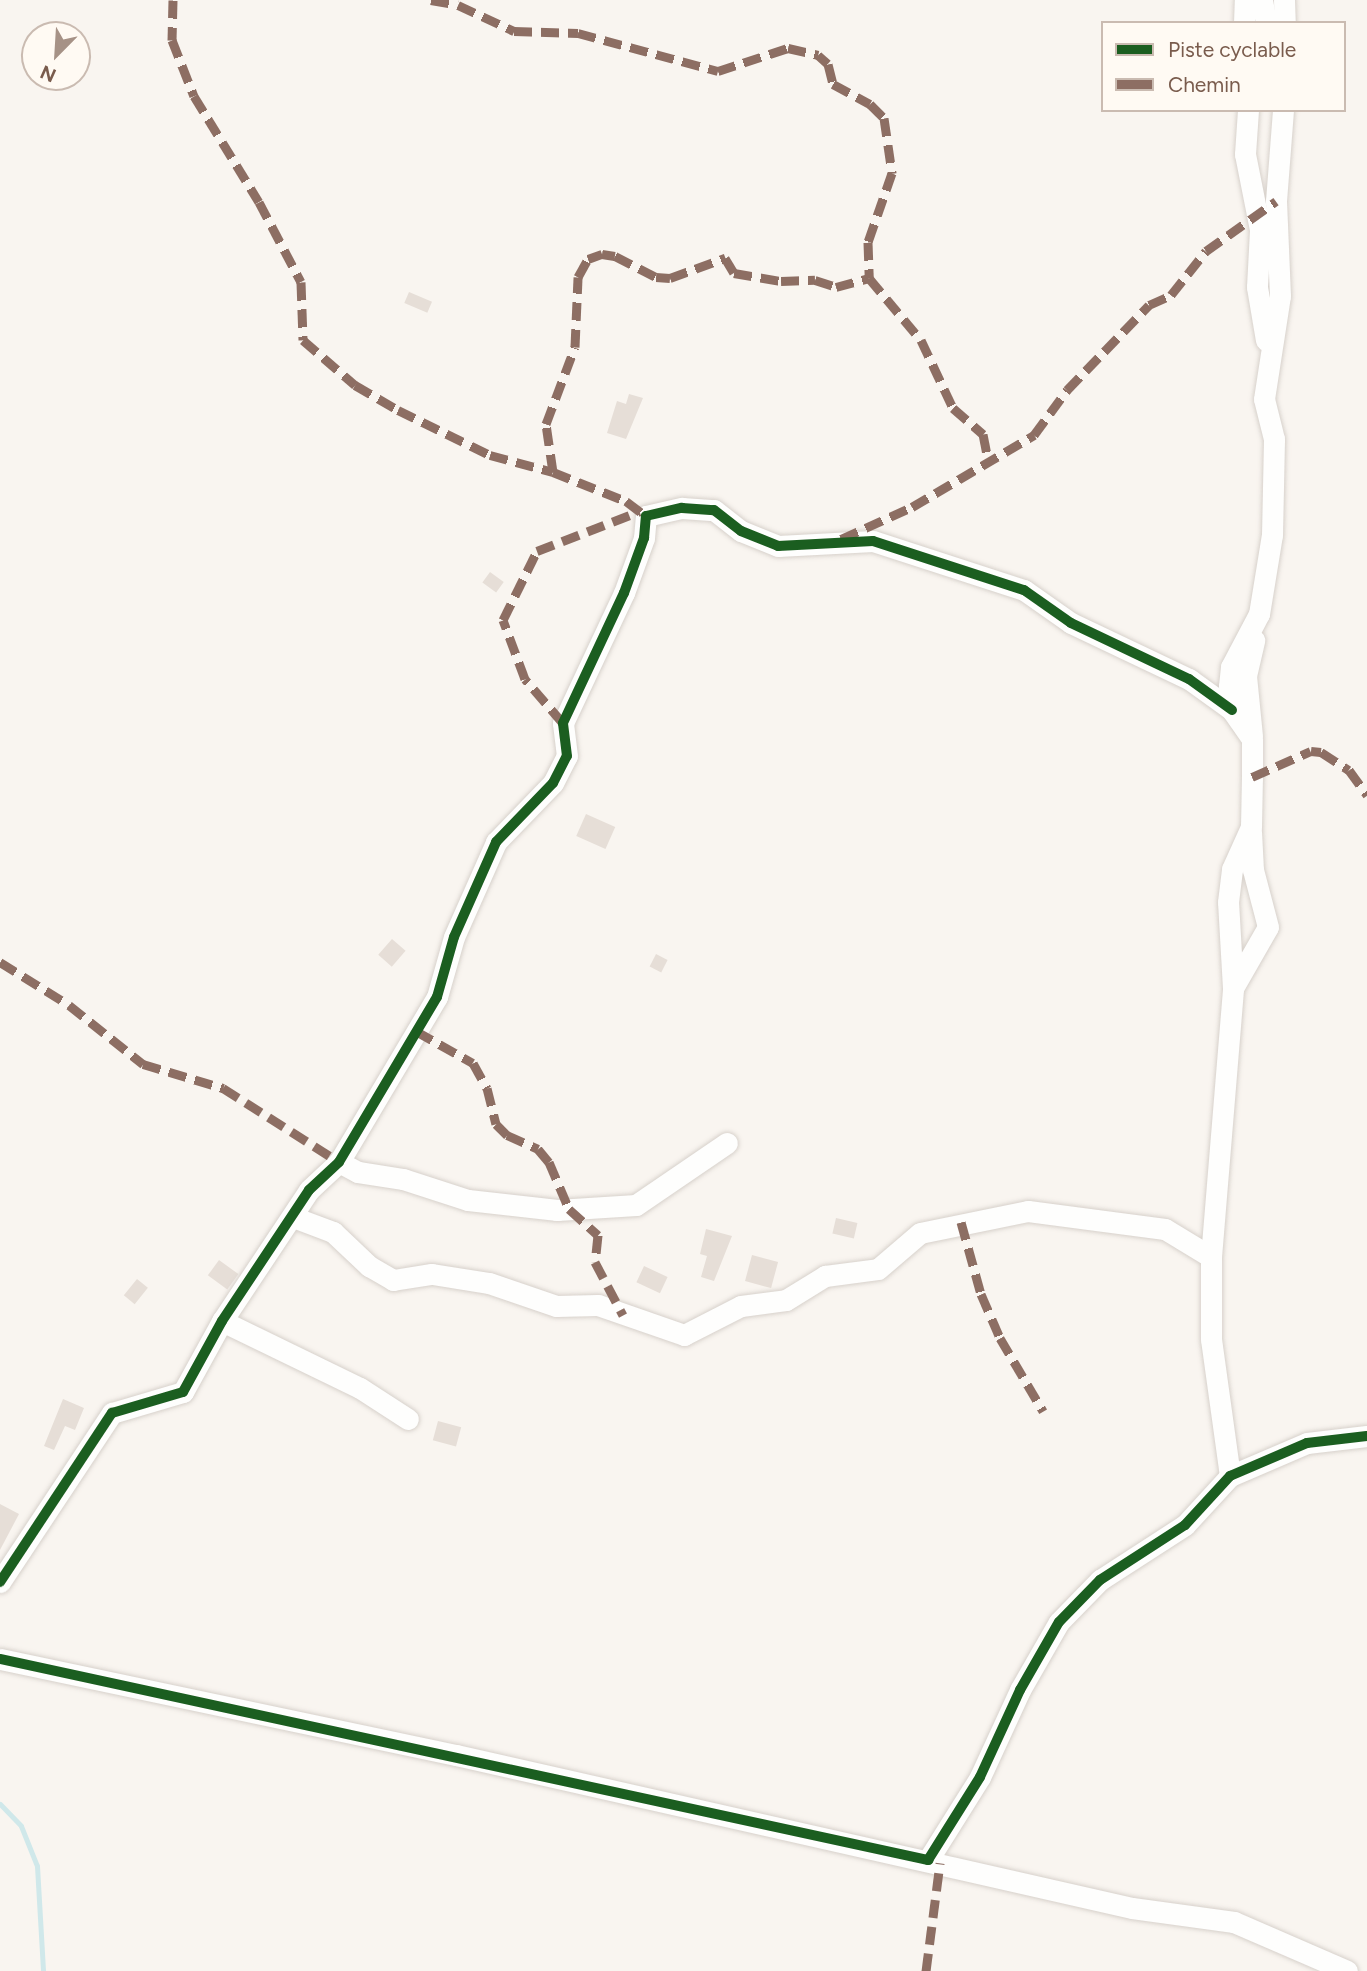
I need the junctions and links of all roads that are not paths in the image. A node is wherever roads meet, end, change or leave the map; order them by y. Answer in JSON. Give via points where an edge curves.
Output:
{"nodes":[{"id":1,"x":1245,"y":0,"type":"edge"},
{"id":2,"x":1262,"y":0,"type":"edge"},
{"id":3,"x":1284,"y":0,"type":"edge"},
{"id":4,"x":1244,"y":21,"type":"edge"},
{"id":5,"x":1266,"y":21,"type":"edge"},
{"id":6,"x":1285,"y":21,"type":"edge"},
{"id":7,"x":1248,"y":112,"type":"edge"},
{"id":8,"x":1283,"y":112,"type":"edge"},
{"id":9,"x":1268,"y":353,"type":"junction"},
{"id":10,"x":1259,"y":614,"type":"junction"},
{"id":11,"x":1232,"y":710,"type":"junction"},
{"id":12,"x":1252,"y":739,"type":"junction"},
{"id":13,"x":1251,"y":827,"type":"junction"},
{"id":14,"x":1233,"y":988,"type":"junction"},
{"id":15,"x":727,"y":1143,"type":"dead end"},
{"id":16,"x":339,"y":1162,"type":"junction"},
{"id":17,"x":293,"y":1217,"type":"junction"},
{"id":18,"x":1211,"y":1257,"type":"junction"},
{"id":19,"x":222,"y":1321,"type":"junction"},
{"id":20,"x":408,"y":1419,"type":"dead end"},
{"id":21,"x":1367,"y":1436,"type":"edge"},
{"id":22,"x":1230,"y":1476,"type":"junction"},
{"id":23,"x":0,"y":1582,"type":"edge"},
{"id":24,"x":0,"y":1658,"type":"edge"},
{"id":25,"x":928,"y":1860,"type":"junction"},
{"id":26,"x":1347,"y":1971,"type":"edge"}],
"edges":[{"from":1,"to":4,"type":"street"},
{"from":2,"to":5,"type":"street"},
{"from":3,"to":6,"type":"street"},
{"from":7,"to":9,"type":"street","via":[[1245,154],[1260,230],[1257,287]]},
{"from":8,"to":9,"type":"street","via":[[1276,201],[1280,296]]},
{"from":9,"to":10,"type":"street","via":[[1265,399],[1274,468],[1272,536]]},
{"from":10,"to":11,"type":"street","via":[[1231,667]]},
{"from":10,"to":12,"type":"street","via":[[1246,676]]},
{"from":11,"to":12,"type":"street"},
{"from":11,"to":16,"type":"street","via":[[1189,679],[1070,623],[1024,590],[873,541],[778,546],[741,531],[713,510],[682,508],[646,516],[644,538],[624,593],[563,723],[567,756],[553,783],[496,842],[454,937],[437,997]]},
{"from":12,"to":13,"type":"street"},
{"from":13,"to":14,"type":"street","via":[[1232,869],[1228,902]]},
{"from":13,"to":14,"type":"street","via":[[1253,870],[1268,927]]},
{"from":14,"to":18,"type":"street"},
{"from":15,"to":16,"type":"street","via":[[636,1205],[557,1210],[468,1200],[403,1179],[358,1172]]},
{"from":16,"to":17,"type":"street","via":[[309,1190]]},
{"from":17,"to":18,"type":"street","via":[[333,1232],[369,1266],[393,1280],[432,1273],[489,1283],[556,1306],[598,1305],[684,1335],[741,1306],[786,1300],[825,1276],[878,1269],[920,1233],[1028,1211],[1165,1229]]},
{"from":17,"to":19,"type":"street"},
{"from":18,"to":22,"type":"street","via":[[1212,1339]]},
{"from":19,"to":20,"type":"street","via":[[360,1388]]},
{"from":19,"to":23,"type":"street","via":[[183,1392],[111,1413]]},
{"from":21,"to":22,"type":"street","via":[[1307,1443]]},
{"from":22,"to":25,"type":"street","via":[[1185,1525],[1100,1580],[1059,1622],[1020,1690],[980,1777]]},
{"from":24,"to":25,"type":"street"},
{"from":25,"to":26,"type":"street","via":[[1132,1908],[1234,1922]]}]}
